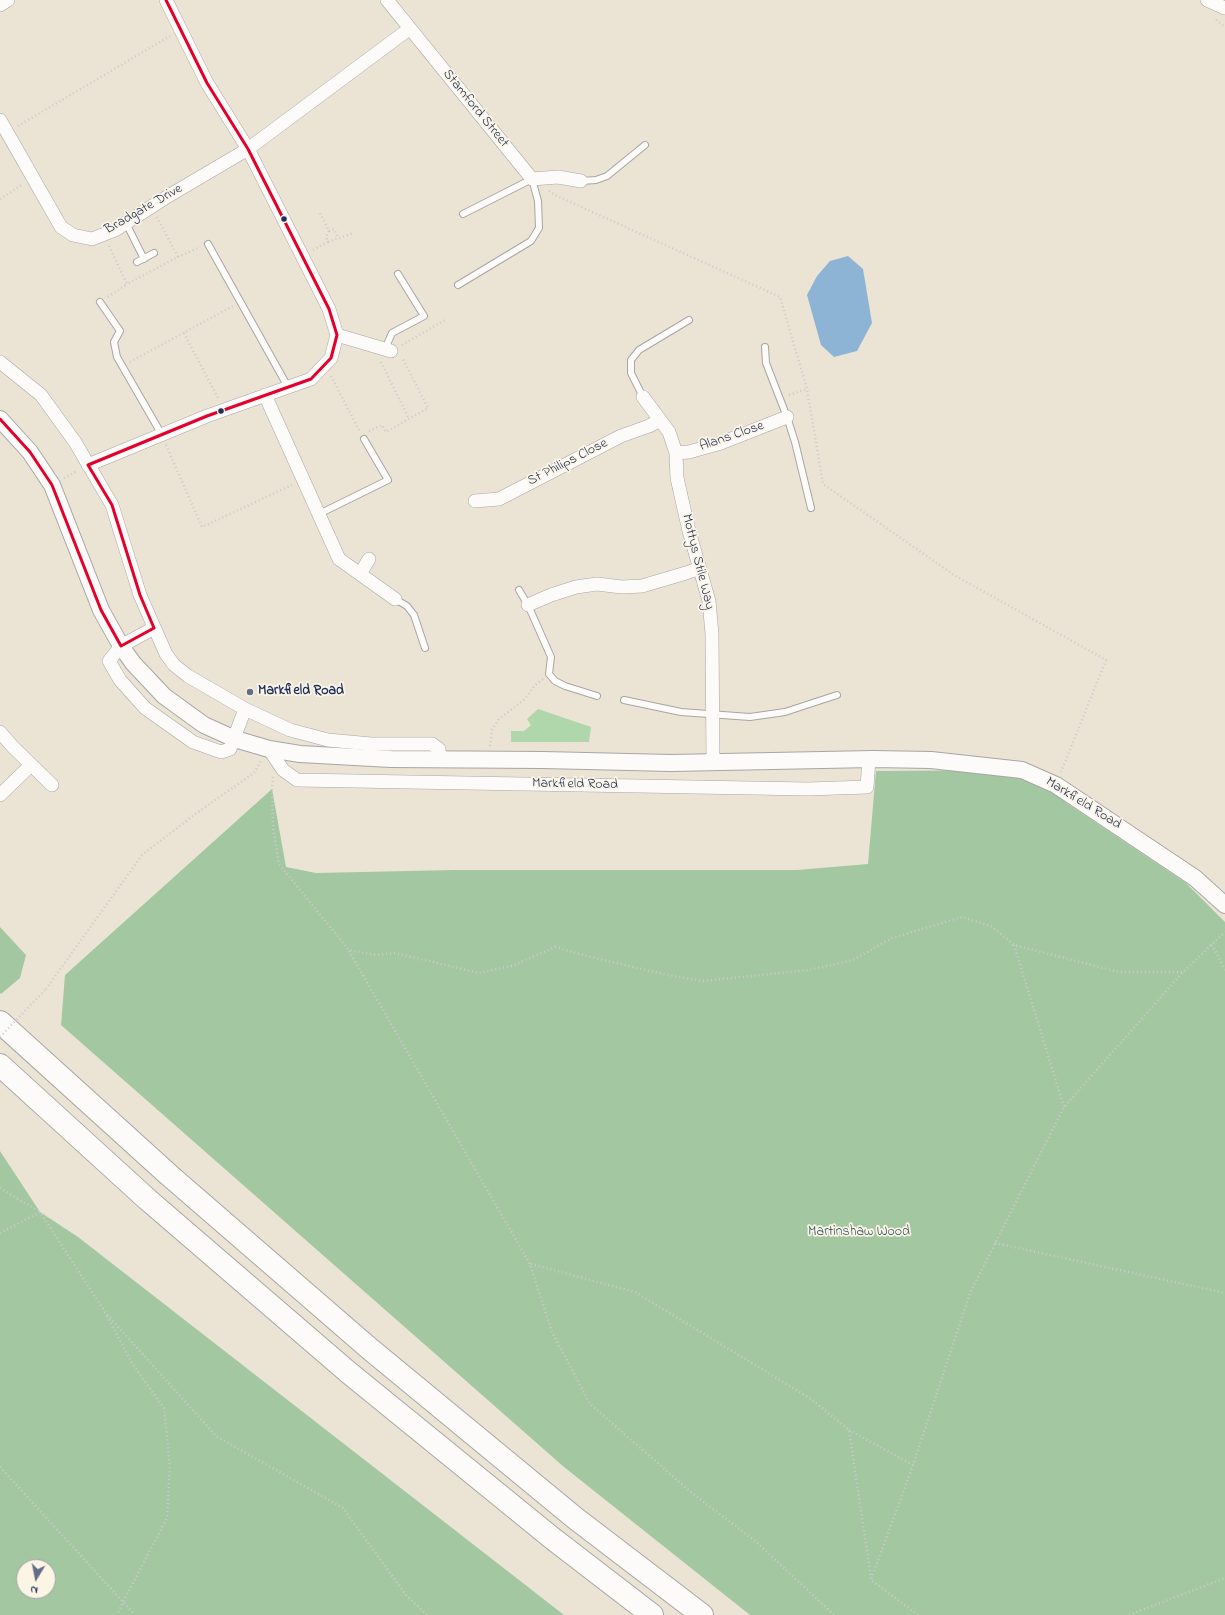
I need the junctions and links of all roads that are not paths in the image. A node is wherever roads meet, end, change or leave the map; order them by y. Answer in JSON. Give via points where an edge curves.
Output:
{"nodes":[{"id":1,"x":8,"y":0,"type":"edge"},
{"id":2,"x":166,"y":0,"type":"edge"},
{"id":3,"x":387,"y":0,"type":"edge"},
{"id":4,"x":1207,"y":0,"type":"edge"},
{"id":5,"x":0,"y":5,"type":"edge"},
{"id":6,"x":1225,"y":8,"type":"edge"},
{"id":7,"x":409,"y":29,"type":"junction"},
{"id":8,"x":0,"y":120,"type":"edge"},
{"id":9,"x":645,"y":145,"type":"dead end"},
{"id":10,"x":248,"y":149,"type":"junction"},
{"id":11,"x":532,"y":179,"type":"junction"},
{"id":12,"x":581,"y":181,"type":"joint"},
{"id":13,"x":463,"y":214,"type":"dead end"},
{"id":14,"x":126,"y":223,"type":"junction"},
{"id":15,"x":208,"y":244,"type":"road end"},
{"id":16,"x":154,"y":253,"type":"dead end"},
{"id":17,"x":144,"y":258,"type":"junction"},
{"id":18,"x":137,"y":262,"type":"dead end"},
{"id":19,"x":398,"y":274,"type":"dead end"},
{"id":20,"x":458,"y":285,"type":"dead end"},
{"id":21,"x":100,"y":302,"type":"road end"},
{"id":22,"x":689,"y":320,"type":"dead end"},
{"id":23,"x":337,"y":335,"type":"junction"},
{"id":24,"x":765,"y":347,"type":"dead end"},
{"id":25,"x":389,"y":350,"type":"joint"},
{"id":26,"x":0,"y":362,"type":"edge"},
{"id":27,"x":288,"y":387,"type":"junction"},
{"id":28,"x":264,"y":395,"type":"junction"},
{"id":29,"x":643,"y":397,"type":"joint"},
{"id":30,"x":787,"y":417,"type":"junction"},
{"id":31,"x":0,"y":419,"type":"edge"},
{"id":32,"x":660,"y":420,"type":"junction"},
{"id":33,"x":162,"y":434,"type":"junction"},
{"id":34,"x":362,"y":437,"type":"road end"},
{"id":35,"x":676,"y":453,"type":"junction"},
{"id":36,"x":88,"y":465,"type":"junction"},
{"id":37,"x":475,"y":502,"type":"dead end"},
{"id":38,"x":811,"y":508,"type":"dead end"},
{"id":39,"x":320,"y":514,"type":"junction"},
{"id":40,"x":369,"y":559,"type":"dead end"},
{"id":41,"x":700,"y":568,"type":"junction"},
{"id":42,"x":360,"y":574,"type":"junction"},
{"id":43,"x":519,"y":590,"type":"dead end"},
{"id":44,"x":395,"y":599,"type":"joint"},
{"id":45,"x":528,"y":605,"type":"junction"},
{"id":46,"x":154,"y":628,"type":"junction"},
{"id":47,"x":121,"y":646,"type":"junction"},
{"id":48,"x":425,"y":648,"type":"dead end"},
{"id":49,"x":837,"y":695,"type":"dead end"},
{"id":50,"x":597,"y":696,"type":"dead end"},
{"id":51,"x":624,"y":700,"type":"dead end"},
{"id":52,"x":245,"y":709,"type":"junction"},
{"id":53,"x":712,"y":715,"type":"junction"},
{"id":54,"x":0,"y":732,"type":"edge"},
{"id":55,"x":235,"y":739,"type":"junction"},
{"id":56,"x":269,"y":749,"type":"junction"},
{"id":57,"x":440,"y":758,"type":"junction"},
{"id":58,"x":869,"y":759,"type":"junction"},
{"id":59,"x":713,"y":762,"type":"junction"},
{"id":60,"x":31,"y":765,"type":"junction"},
{"id":61,"x":52,"y":785,"type":"dead end"},
{"id":62,"x":0,"y":795,"type":"edge"},
{"id":63,"x":1225,"y":905,"type":"edge"},
{"id":64,"x":0,"y":1022,"type":"edge"},
{"id":65,"x":0,"y":1065,"type":"edge"},
{"id":66,"x":652,"y":1615,"type":"edge"},
{"id":67,"x":702,"y":1615,"type":"edge"}],
"edges":[{"from":1,"to":5,"type":"street"},
{"from":2,"to":10,"type":"street","via":[[207,83]]},
{"from":3,"to":7,"type":"street","name":"Stamford Street"},
{"from":4,"to":6,"type":"street"},
{"from":7,"to":10,"type":"street","name":"Bradgate Drive"},
{"from":7,"to":11,"type":"street","name":"Stamford Street"},
{"from":8,"to":14,"type":"street","name":"Bradgate Drive","via":[[61,227],[73,235],[92,239]]},
{"from":9,"to":12,"type":"lane","via":[[608,176]]},
{"from":10,"to":14,"type":"street","name":"Bradgate Drive"},
{"from":10,"to":23,"type":"street","via":[[329,309]]},
{"from":11,"to":12,"type":"street","via":[[558,177]]},
{"from":11,"to":13,"type":"lane"},
{"from":11,"to":20,"type":"lane","via":[[538,201],[539,228],[531,241]]},
{"from":14,"to":17,"type":"lane"},
{"from":15,"to":27,"type":"lane"},
{"from":16,"to":17,"type":"lane"},
{"from":17,"to":18,"type":"lane"},
{"from":19,"to":25,"type":"lane","via":[[424,316],[392,333]]},
{"from":21,"to":33,"type":"lane","via":[[120,331],[114,342],[117,358]]},
{"from":22,"to":29,"type":"lane","via":[[639,350],[631,360],[631,373]]},
{"from":23,"to":25,"type":"street"},
{"from":23,"to":27,"type":"street","via":[[330,358],[311,379]]},
{"from":24,"to":30,"type":"lane","via":[[766,363]]},
{"from":26,"to":36,"type":"street","via":[[41,395],[75,442]]},
{"from":27,"to":28,"type":"street"},
{"from":28,"to":33,"type":"street"},
{"from":28,"to":39,"type":"street"},
{"from":29,"to":32,"type":"street","name":"Mottys Stile Way"},
{"from":30,"to":35,"type":"street","name":"Alans Close","via":[[721,443]]},
{"from":30,"to":38,"type":"lane"},
{"from":31,"to":47,"type":"street","name":"Markfield Road","via":[[30,452],[52,485],[101,610]]},
{"from":32,"to":35,"type":"street","name":"Mottys Stile Way","via":[[669,432]]},
{"from":32,"to":37,"type":"street","name":"St Philips Close","via":[[621,436],[499,499]]},
{"from":33,"to":36,"type":"street"},
{"from":34,"to":39,"type":"lane","via":[[388,480]]},
{"from":35,"to":41,"type":"street","name":"Mottys Stile Way","via":[[677,478]]},
{"from":36,"to":46,"type":"street","via":[[112,504],[140,595]]},
{"from":39,"to":42,"type":"street","via":[[339,559]]},
{"from":40,"to":42,"type":"street"},
{"from":41,"to":45,"type":"street","via":[[642,586],[597,584],[576,587]]},
{"from":41,"to":53,"type":"street","name":"Mottys Stile Way","via":[[710,607]]},
{"from":42,"to":44,"type":"street"},
{"from":43,"to":45,"type":"lane"},
{"from":44,"to":48,"type":"lane","via":[[407,606],[414,615]]},
{"from":45,"to":50,"type":"lane","via":[[551,656],[549,674],[565,686]]},
{"from":46,"to":47,"type":"street"},
{"from":46,"to":52,"type":"street","via":[[174,665]]},
{"from":47,"to":55,"type":"street","name":"Markfield Road","via":[[164,696],[204,725]]},
{"from":47,"to":55,"type":"street","via":[[109,661],[120,680],[145,708],[200,745],[221,752],[230,749]]},
{"from":49,"to":53,"type":"lane","via":[[785,712],[750,717]]},
{"from":51,"to":53,"type":"lane","via":[[681,712]]},
{"from":52,"to":55,"type":"street"},
{"from":52,"to":57,"type":"street","via":[[290,730],[328,740],[371,744],[432,744],[439,749]]},
{"from":53,"to":59,"type":"street","name":"Mottys Stile Way"},
{"from":54,"to":60,"type":"street"},
{"from":55,"to":56,"type":"street","name":"Markfield Road"},
{"from":56,"to":57,"type":"street","name":"Markfield Road","via":[[314,755],[391,759]]},
{"from":56,"to":58,"type":"street","name":"Markfield Road","via":[[283,770],[297,780],[801,789],[867,788]]},
{"from":57,"to":59,"type":"street","name":"Markfield Road"},
{"from":58,"to":59,"type":"street","name":"Markfield Road"},
{"from":58,"to":63,"type":"street","name":"Markfield Road","via":[[931,760],[1022,770],[1056,784],[1195,878]]},
{"from":60,"to":61,"type":"street"},
{"from":60,"to":62,"type":"street"},
{"from":64,"to":67,"type":"highway","via":[[169,1175],[370,1349],[576,1518]]},
{"from":65,"to":66,"type":"highway","via":[[147,1199],[348,1372],[552,1538]]}]}
